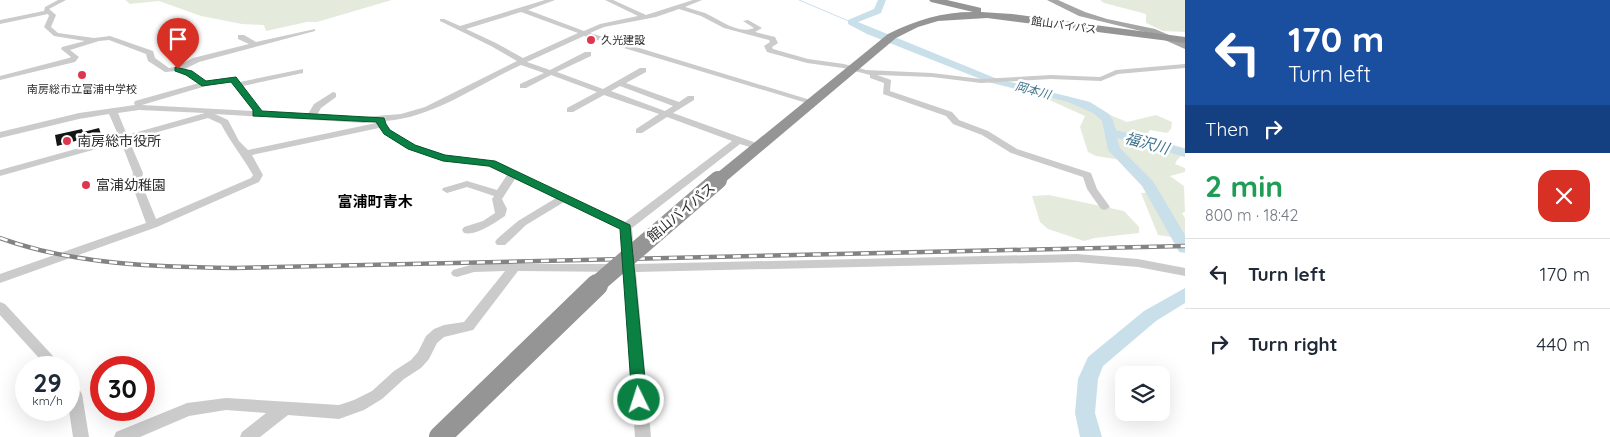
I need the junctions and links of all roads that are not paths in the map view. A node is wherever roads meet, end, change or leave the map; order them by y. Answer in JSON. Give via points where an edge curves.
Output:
{"nodes":[{"id":1,"x":64,"y":0,"type":"edge"},
{"id":2,"x":552,"y":0,"type":"edge"},
{"id":3,"x":608,"y":0,"type":"edge"},
{"id":4,"x":699,"y":0,"type":"edge"},
{"id":5,"x":934,"y":0,"type":"edge"},
{"id":6,"x":941,"y":0,"type":"edge"},
{"id":7,"x":1051,"y":0,"type":"edge"},
{"id":8,"x":679,"y":7,"type":"junction"},
{"id":9,"x":524,"y":10,"type":"dead end"},
{"id":10,"x":49,"y":12,"type":"junction"},
{"id":11,"x":645,"y":17,"type":"junction"},
{"id":12,"x":998,"y":17,"type":"junction"},
{"id":13,"x":442,"y":20,"type":"dead end"},
{"id":14,"x":746,"y":21,"type":"dead end"},
{"id":15,"x":0,"y":22,"type":"edge"},
{"id":16,"x":458,"y":29,"type":"junction"},
{"id":17,"x":313,"y":30,"type":"dead end"},
{"id":18,"x":583,"y":32,"type":"junction"},
{"id":19,"x":748,"y":33,"type":"junction"},
{"id":20,"x":241,"y":37,"type":"dead end"},
{"id":21,"x":98,"y":39,"type":"junction"},
{"id":22,"x":1180,"y":42,"type":"edge"},
{"id":23,"x":255,"y":45,"type":"junction"},
{"id":24,"x":588,"y":54,"type":"dead end"},
{"id":25,"x":522,"y":61,"type":"junction"},
{"id":26,"x":1185,"y":66,"type":"edge"},
{"id":27,"x":178,"y":69,"type":"junction"},
{"id":28,"x":643,"y":70,"type":"dead end"},
{"id":29,"x":856,"y":70,"type":"junction"},
{"id":30,"x":300,"y":71,"type":"dead end"},
{"id":31,"x":550,"y":72,"type":"junction"},
{"id":32,"x":0,"y":78,"type":"edge"},
{"id":33,"x":620,"y":83,"type":"junction"},
{"id":34,"x":205,"y":84,"type":"junction"},
{"id":35,"x":238,"y":85,"type":"junction"},
{"id":36,"x":523,"y":86,"type":"dead end"},
{"id":37,"x":605,"y":92,"type":"junction"},
{"id":38,"x":333,"y":95,"type":"dead end"},
{"id":39,"x":691,"y":98,"type":"dead end"},
{"id":40,"x":813,"y":102,"type":"junction"},
{"id":41,"x":679,"y":106,"type":"junction"},
{"id":42,"x":130,"y":107,"type":"junction"},
{"id":43,"x":112,"y":110,"type":"junction"},
{"id":44,"x":570,"y":110,"type":"dead end"},
{"id":45,"x":212,"y":112,"type":"junction"},
{"id":46,"x":256,"y":114,"type":"junction"},
{"id":47,"x":666,"y":114,"type":"junction"},
{"id":48,"x":311,"y":117,"type":"junction"},
{"id":49,"x":381,"y":122,"type":"junction"},
{"id":50,"x":639,"y":130,"type":"dead end"},
{"id":51,"x":0,"y":135,"type":"edge"},
{"id":52,"x":124,"y":138,"type":"junction"},
{"id":53,"x":739,"y":140,"type":"junction"},
{"id":54,"x":759,"y":147,"type":"junction"},
{"id":55,"x":246,"y":153,"type":"junction"},
{"id":56,"x":0,"y":173,"type":"edge"},
{"id":57,"x":512,"y":174,"type":"junction"},
{"id":58,"x":447,"y":190,"type":"dead end"},
{"id":59,"x":499,"y":194,"type":"junction"},
{"id":60,"x":564,"y":198,"type":"junction"},
{"id":61,"x":1106,"y":207,"type":"dead end"},
{"id":62,"x":153,"y":225,"type":"junction"},
{"id":63,"x":626,"y":227,"type":"junction"},
{"id":64,"x":468,"y":230,"type":"dead end"},
{"id":65,"x":501,"y":242,"type":"dead end"},
{"id":66,"x":515,"y":267,"type":"junction"},
{"id":67,"x":629,"y":268,"type":"junction"},
{"id":68,"x":1180,"y":270,"type":"edge"},
{"id":69,"x":457,"y":273,"type":"dead end"},
{"id":70,"x":0,"y":279,"type":"edge"},
{"id":71,"x":0,"y":307,"type":"edge"},
{"id":72,"x":46,"y":356,"type":"edge"},
{"id":73,"x":285,"y":408,"type":"junction"},
{"id":74,"x":78,"y":421,"type":"edge"},
{"id":75,"x":81,"y":437,"type":"edge"},
{"id":76,"x":122,"y":437,"type":"edge"},
{"id":77,"x":248,"y":437,"type":"edge"},
{"id":78,"x":440,"y":437,"type":"edge"},
{"id":79,"x":643,"y":437,"type":"edge"}],
"edges":[{"from":1,"to":10,"type":"street","via":[[46,8]]},
{"from":2,"to":16,"type":"street"},
{"from":3,"to":11,"type":"street"},
{"from":4,"to":8,"type":"street"},
{"from":5,"to":12,"type":"highway"},
{"from":6,"to":12,"type":"highway"},
{"from":7,"to":22,"type":"main road","via":[[1094,18],[1152,31]]},
{"from":8,"to":11,"type":"street"},
{"from":8,"to":19,"type":"street","via":[[703,15],[719,25]]},
{"from":9,"to":18,"type":"street"},
{"from":10,"to":15,"type":"street"},
{"from":10,"to":21,"type":"street","via":[[53,15],[47,28],[52,34]]},
{"from":11,"to":18,"type":"street","via":[[613,22]]},
{"from":12,"to":22,"type":"highway","name":"館山バイパス"},
{"from":12,"to":29,"type":"highway","name":"館山バイパス","via":[[943,18],[912,24],[886,40]]},
{"from":13,"to":16,"type":"street"},
{"from":14,"to":19,"type":"street","via":[[759,28]]},
{"from":16,"to":25,"type":"street"},
{"from":17,"to":23,"type":"street"},
{"from":18,"to":25,"type":"street"},
{"from":18,"to":40,"type":"street"},
{"from":19,"to":29,"type":"street","via":[[772,39],[774,42],[768,46],[770,50]]},
{"from":20,"to":23,"type":"street"},
{"from":21,"to":27,"type":"street","via":[[114,38],[150,53],[151,59],[168,70]]},
{"from":21,"to":32,"type":"street","via":[[65,49],[75,56],[72,60]]},
{"from":23,"to":27,"type":"street","via":[[196,60]]},
{"from":24,"to":31,"type":"street"},
{"from":25,"to":31,"type":"street"},
{"from":25,"to":49,"type":"street","via":[[428,109]]},
{"from":26,"to":29,"type":"street","via":[[1116,72],[1101,79],[1051,77],[980,81]]},
{"from":27,"to":34,"type":"street"},
{"from":28,"to":33,"type":"street"},
{"from":29,"to":40,"type":"highway","name":"館山バイパス"},
{"from":29,"to":61,"type":"street","via":[[888,82],[886,92],[949,114],[956,122],[985,133],[1021,153],[1087,176],[1092,189]]},
{"from":30,"to":35,"type":"street"},
{"from":31,"to":36,"type":"street"},
{"from":31,"to":37,"type":"street"},
{"from":33,"to":37,"type":"street"},
{"from":33,"to":41,"type":"street"},
{"from":34,"to":35,"type":"street","via":[[230,78]]},
{"from":34,"to":42,"type":"street"},
{"from":35,"to":46,"type":"street","via":[[258,110]]},
{"from":37,"to":44,"type":"street"},
{"from":37,"to":47,"type":"street"},
{"from":38,"to":48,"type":"street","via":[[317,106]]},
{"from":39,"to":41,"type":"street"},
{"from":40,"to":54,"type":"highway","name":"館山バイパス"},
{"from":41,"to":47,"type":"street"},
{"from":42,"to":43,"type":"street"},
{"from":42,"to":45,"type":"street"},
{"from":43,"to":51,"type":"street"},
{"from":43,"to":52,"type":"street"},
{"from":45,"to":46,"type":"street"},
{"from":45,"to":52,"type":"street"},
{"from":45,"to":55,"type":"street","via":[[224,122]]},
{"from":46,"to":48,"type":"street"},
{"from":47,"to":50,"type":"street"},
{"from":47,"to":53,"type":"street"},
{"from":48,"to":49,"type":"street"},
{"from":49,"to":55,"type":"street"},
{"from":49,"to":57,"type":"street","via":[[387,132],[420,151],[455,160],[492,164]]},
{"from":52,"to":56,"type":"street"},
{"from":52,"to":62,"type":"street","via":[[138,173],[136,182]]},
{"from":53,"to":54,"type":"street"},
{"from":53,"to":63,"type":"street"},
{"from":54,"to":78,"type":"highway","name":"館山バイパス","bridge":true,"via":[[589,292]]},
{"from":55,"to":62,"type":"street","via":[[258,175],[255,180]]},
{"from":57,"to":59,"type":"street"},
{"from":57,"to":60,"type":"street"},
{"from":58,"to":59,"type":"street","via":[[467,184]]},
{"from":59,"to":64,"type":"street","via":[[501,214]]},
{"from":60,"to":63,"type":"street"},
{"from":60,"to":65,"type":"street","via":[[522,223]]},
{"from":62,"to":70,"type":"street"},
{"from":63,"to":67,"type":"street"},
{"from":66,"to":67,"type":"street"},
{"from":66,"to":69,"type":"street","via":[[474,268]]},
{"from":66,"to":73,"type":"street","via":[[468,326],[439,333],[416,364],[377,395],[338,412]]},
{"from":67,"to":68,"type":"street","via":[[1077,258]]},
{"from":67,"to":79,"type":"street"},
{"from":71,"to":72,"type":"street"},
{"from":73,"to":76,"type":"street","via":[[226,404],[187,410]]},
{"from":73,"to":77,"type":"street"},
{"from":74,"to":75,"type":"street"}]}
